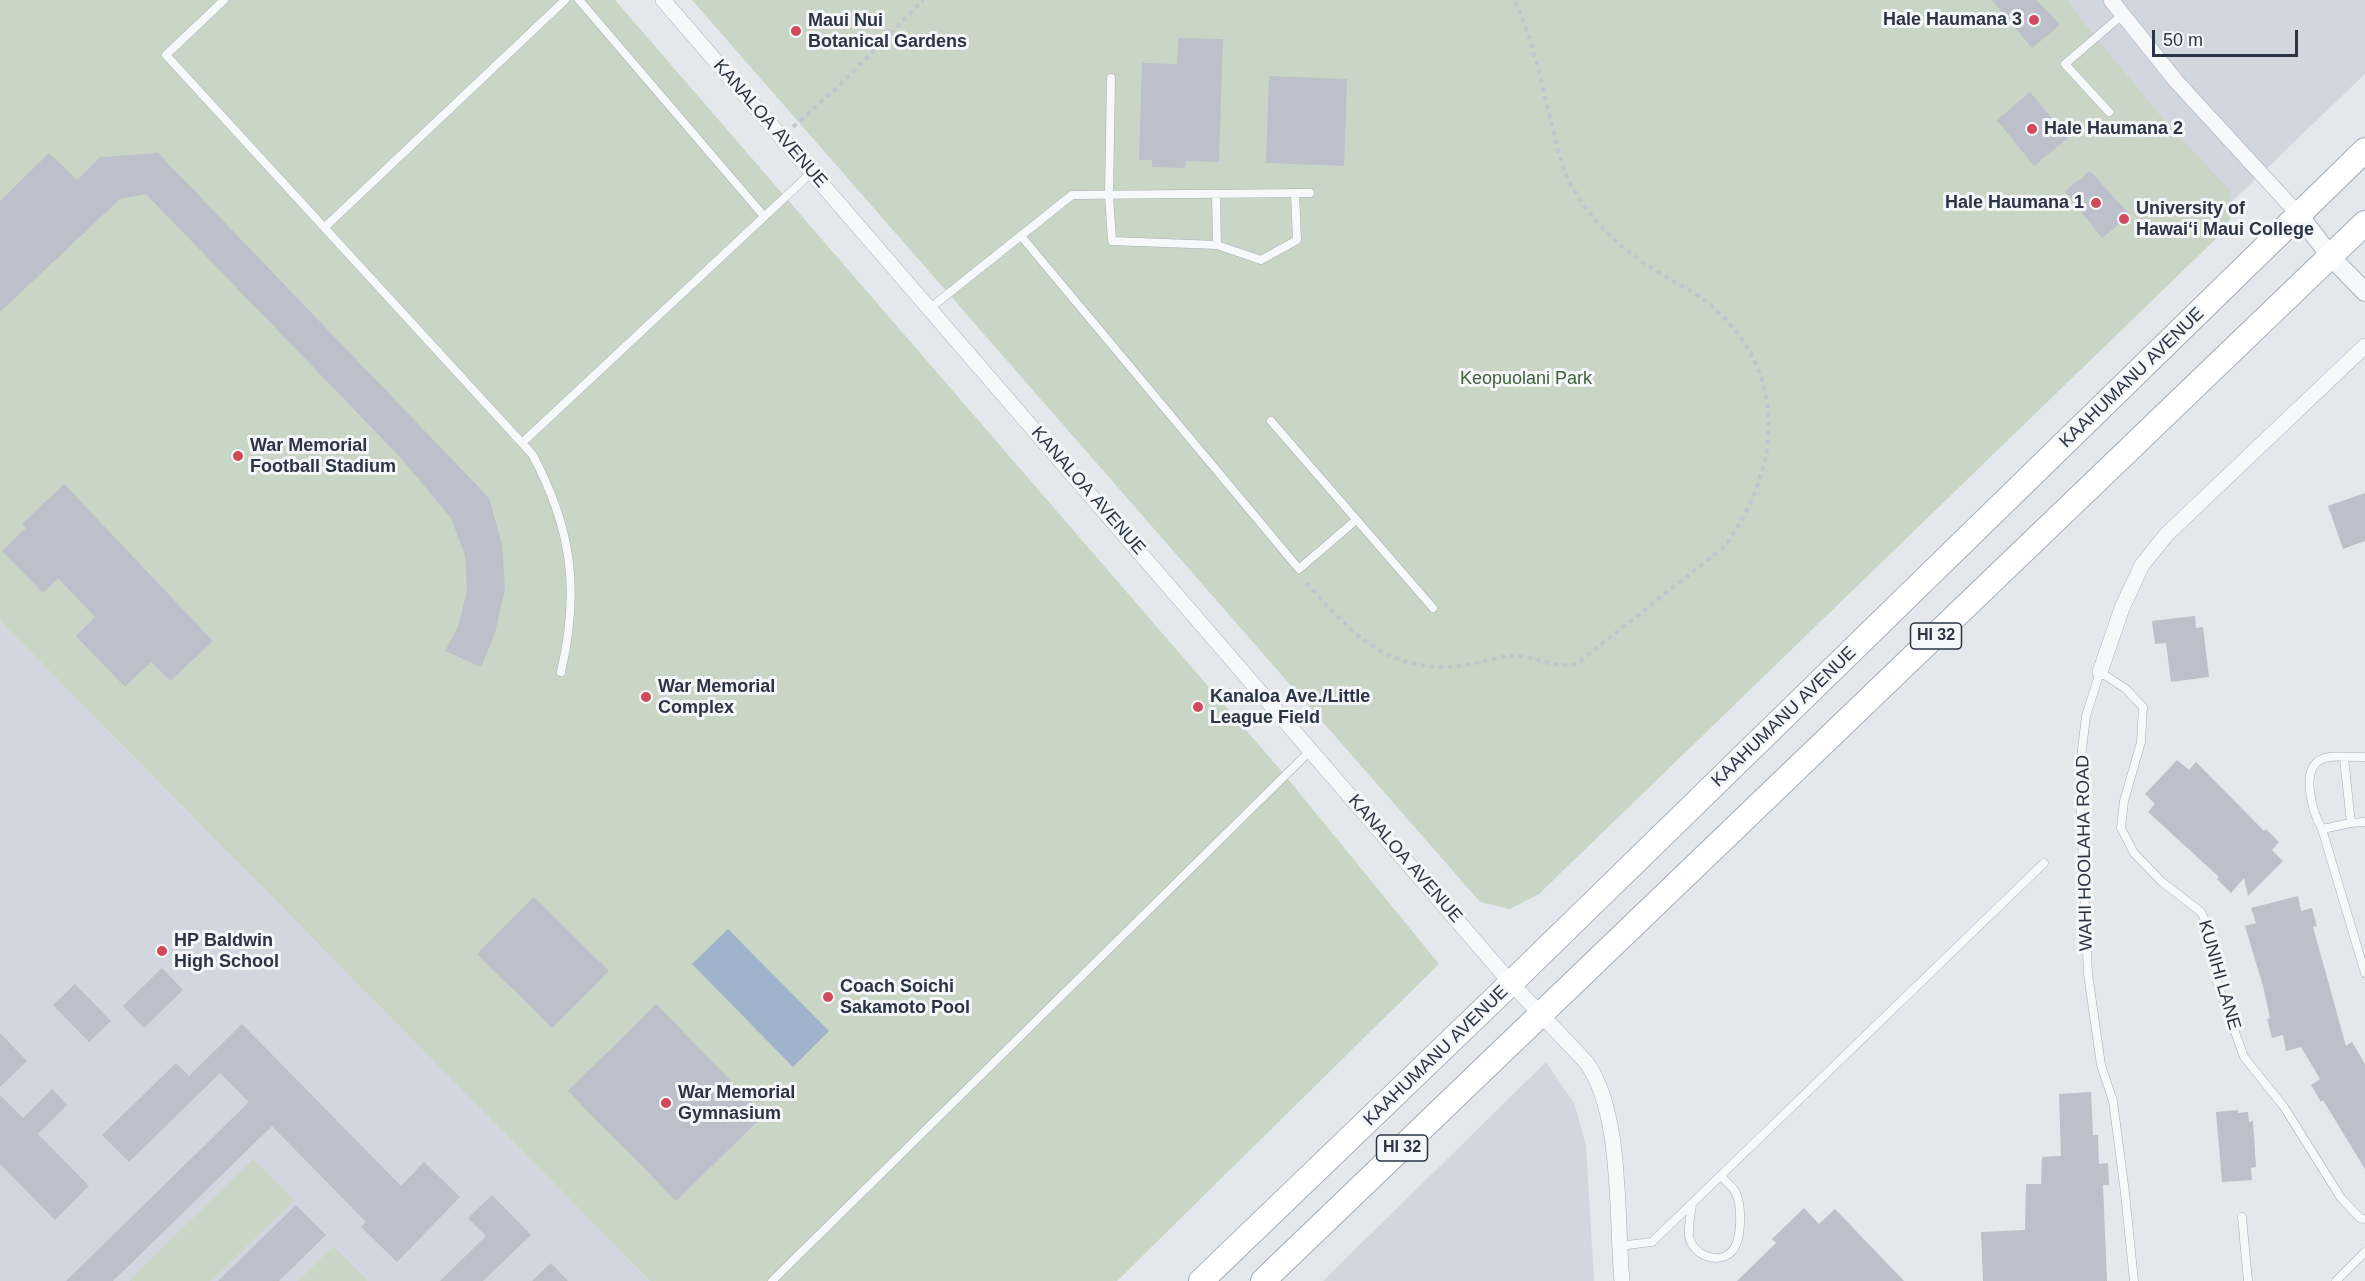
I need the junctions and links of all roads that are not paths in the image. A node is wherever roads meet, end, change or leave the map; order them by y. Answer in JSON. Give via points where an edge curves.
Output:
{"nodes":[{"id":1,"x":224,"y":0,"type":"edge"},
{"id":2,"x":565,"y":0,"type":"edge"},
{"id":3,"x":579,"y":0,"type":"edge"},
{"id":4,"x":663,"y":0,"type":"edge"},
{"id":5,"x":2111,"y":0,"type":"edge"},
{"id":6,"x":2122,"y":15,"type":"junction"},
{"id":7,"x":1111,"y":78,"type":"dead end"},
{"id":8,"x":2109,"y":112,"type":"dead end"},
{"id":9,"x":2365,"y":150,"type":"edge"},
{"id":10,"x":811,"y":172,"type":"junction"},
{"id":11,"x":1295,"y":193,"type":"junction"},
{"id":12,"x":1310,"y":193,"type":"dead end"},
{"id":13,"x":1216,"y":194,"type":"junction"},
{"id":14,"x":1109,"y":195,"type":"junction"},
{"id":15,"x":763,"y":215,"type":"junction"},
{"id":16,"x":2299,"y":215,"type":"junction"},
{"id":17,"x":2365,"y":223,"type":"edge"},
{"id":18,"x":325,"y":227,"type":"junction"},
{"id":19,"x":1021,"y":236,"type":"junction"},
{"id":20,"x":1216,"y":245,"type":"junction"},
{"id":21,"x":2331,"y":257,"type":"junction"},
{"id":22,"x":2365,"y":292,"type":"edge"},
{"id":23,"x":929,"y":309,"type":"junction"},
{"id":24,"x":2365,"y":346,"type":"edge"},
{"id":25,"x":1271,"y":421,"type":"dead end"},
{"id":26,"x":523,"y":442,"type":"junction"},
{"id":27,"x":1356,"y":520,"type":"junction"},
{"id":28,"x":1433,"y":608,"type":"dead end"},
{"id":29,"x":561,"y":672,"type":"dead end"},
{"id":30,"x":2100,"y":672,"type":"junction"},
{"id":31,"x":1311,"y":750,"type":"junction"},
{"id":32,"x":2344,"y":758,"type":"junction"},
{"id":33,"x":2365,"y":758,"type":"edge"},
{"id":34,"x":2365,"y":822,"type":"edge"},
{"id":35,"x":2351,"y":824,"type":"junction"},
{"id":36,"x":2322,"y":829,"type":"junction"},
{"id":37,"x":2044,"y":863,"type":"dead end"},
{"id":38,"x":2365,"y":973,"type":"edge"},
{"id":39,"x":1511,"y":983,"type":"junction"},
{"id":40,"x":1541,"y":1016,"type":"junction"},
{"id":41,"x":1721,"y":1176,"type":"junction"},
{"id":42,"x":1692,"y":1204,"type":"junction"},
{"id":43,"x":2242,"y":1217,"type":"dead end"},
{"id":44,"x":2365,"y":1219,"type":"edge"},
{"id":45,"x":1619,"y":1246,"type":"junction"},
{"id":46,"x":2365,"y":1252,"type":"edge"},
{"id":47,"x":771,"y":1281,"type":"edge"},
{"id":48,"x":1201,"y":1281,"type":"edge"},
{"id":49,"x":1263,"y":1281,"type":"edge"},
{"id":50,"x":1622,"y":1281,"type":"edge"},
{"id":51,"x":2134,"y":1281,"type":"edge"},
{"id":52,"x":2248,"y":1281,"type":"edge"},
{"id":53,"x":2336,"y":1281,"type":"edge"}],
"edges":[{"from":1,"to":18,"type":"lane","via":[[166,55]]},
{"from":2,"to":18,"type":"lane"},
{"from":3,"to":15,"type":"lane"},
{"from":4,"to":10,"type":"street","name":"KANALOA AVENUE"},
{"from":5,"to":6,"type":"street"},
{"from":6,"to":8,"type":"lane","via":[[2066,64]]},
{"from":6,"to":16,"type":"street","via":[[2176,81]]},
{"from":7,"to":14,"type":"lane"},
{"from":9,"to":16,"type":"main road","name":"KAAHUMANU AVENUE","number":"HI 32"},
{"from":10,"to":15,"type":"lane"},
{"from":10,"to":23,"type":"street","name":"KANALOA AVENUE"},
{"from":11,"to":12,"type":"lane"},
{"from":11,"to":13,"type":"lane"},
{"from":11,"to":20,"type":"lane","via":[[1297,240],[1261,260]]},
{"from":13,"to":14,"type":"lane"},
{"from":13,"to":20,"type":"lane"},
{"from":14,"to":19,"type":"lane","via":[[1072,195]]},
{"from":14,"to":20,"type":"lane","via":[[1112,242]]},
{"from":15,"to":26,"type":"lane"},
{"from":16,"to":21,"type":"street"},
{"from":16,"to":39,"type":"main road","name":"KAAHUMANU AVENUE","number":"HI 32"},
{"from":17,"to":21,"type":"main road","number":"HI 32"},
{"from":18,"to":26,"type":"lane"},
{"from":19,"to":23,"type":"lane"},
{"from":19,"to":27,"type":"lane","via":[[1299,569]]},
{"from":21,"to":22,"type":"street"},
{"from":21,"to":40,"type":"main road","number":"HI 32"},
{"from":23,"to":31,"type":"street","name":"KANALOA AVENUE"},
{"from":24,"to":30,"type":"street","name":"WAHI HOOLAHA ROAD","via":[[2167,534],[2142,565]]},
{"from":25,"to":27,"type":"lane"},
{"from":26,"to":29,"type":"lane","via":[[548,482],[568,544],[572,608]]},
{"from":27,"to":28,"type":"lane"},
{"from":30,"to":44,"type":"lane","name":"KUNIHI LANE","via":[[2126,689],[2143,707],[2141,742],[2124,801],[2121,828],[2134,853],[2201,912],[2210,931],[2217,982],[2244,1057],[2284,1107],[2340,1198]]},
{"from":30,"to":51,"type":"lane","name":"WAHI HOOLAHA ROAD","via":[[2086,716],[2079,774],[2088,974],[2126,1193]]},
{"from":31,"to":39,"type":"street","name":"KANALOA AVENUE"},
{"from":31,"to":47,"type":"lane"},
{"from":32,"to":33,"type":"lane"},
{"from":32,"to":35,"type":"lane"},
{"from":32,"to":36,"type":"lane","via":[[2324,757],[2314,764],[2310,776],[2314,814]]},
{"from":34,"to":35,"type":"lane"},
{"from":35,"to":36,"type":"lane"},
{"from":36,"to":38,"type":"lane"},
{"from":37,"to":41,"type":"lane"},
{"from":39,"to":40,"type":"street","name":"KANALOA AVENUE"},
{"from":39,"to":48,"type":"main road","name":"KAAHUMANU AVENUE","number":"HI 32"},
{"from":40,"to":45,"type":"street","name":"KANALOA AVENUE","via":[[1596,1075],[1613,1141]]},
{"from":40,"to":49,"type":"main road","number":"HI 32"},
{"from":41,"to":42,"type":"lane"},
{"from":41,"to":42,"type":"lane","via":[[1736,1194],[1740,1237],[1732,1252],[1707,1258],[1697,1250],[1689,1237]]},
{"from":42,"to":45,"type":"lane","via":[[1652,1242]]},
{"from":43,"to":52,"type":"lane"},
{"from":45,"to":50,"type":"street","name":"KANALOA AVENUE"},
{"from":46,"to":53,"type":"lane"}]}
